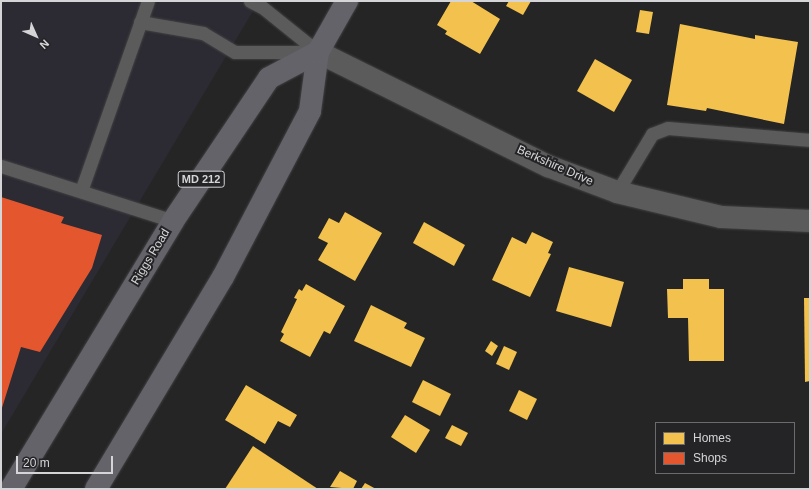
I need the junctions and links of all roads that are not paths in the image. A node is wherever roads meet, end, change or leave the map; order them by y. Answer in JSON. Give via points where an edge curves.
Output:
{"nodes":[{"id":1,"x":148,"y":1,"type":"edge"},
{"id":2,"x":250,"y":1,"type":"edge"},
{"id":3,"x":347,"y":1,"type":"edge"},
{"id":4,"x":140,"y":22,"type":"junction"},
{"id":5,"x":318,"y":52,"type":"junction"},
{"id":6,"x":810,"y":140,"type":"edge"},
{"id":7,"x":1,"y":166,"type":"edge"},
{"id":8,"x":81,"y":191,"type":"junction"},
{"id":9,"x":616,"y":192,"type":"junction"},
{"id":10,"x":172,"y":221,"type":"junction"},
{"id":11,"x":810,"y":221,"type":"edge"},
{"id":12,"x":8,"y":486,"type":"edge"},
{"id":13,"x":96,"y":489,"type":"edge"}],
"edges":[{"from":1,"to":4,"type":"lane"},
{"from":2,"to":5,"type":"lane","via":[[262,7]]},
{"from":3,"to":5,"type":"main road"},
{"from":4,"to":5,"type":"lane","via":[[203,33],[235,52]]},
{"from":4,"to":8,"type":"lane"},
{"from":5,"to":9,"type":"street","name":"Berkshire Drive","via":[[548,166]]},
{"from":5,"to":10,"type":"main road","name":"Riggs Road","number":"MD 212","via":[[269,78]]},
{"from":5,"to":13,"type":"main road","via":[[310,111],[223,277]]},
{"from":6,"to":9,"type":"lane","via":[[668,128],[652,134]]},
{"from":7,"to":8,"type":"lane"},
{"from":8,"to":10,"type":"lane"},
{"from":9,"to":11,"type":"street","name":"Berkshire Drive","via":[[721,217]]},
{"from":10,"to":12,"type":"main road","name":"Riggs Road","number":"MD 212"}]}
